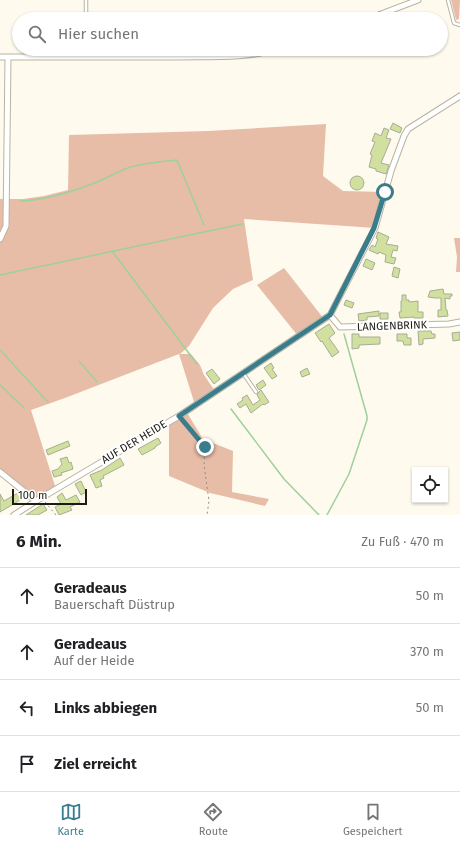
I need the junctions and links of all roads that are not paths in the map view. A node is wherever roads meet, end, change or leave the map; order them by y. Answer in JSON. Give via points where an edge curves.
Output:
{"nodes":[{"id":1,"x":86,"y":0,"type":"edge"},
{"id":2,"x":418,"y":0,"type":"edge"},
{"id":3,"x":448,"y":0,"type":"edge"},
{"id":4,"x":86,"y":12,"type":"edge"},
{"id":5,"x":386,"y":12,"type":"edge"},
{"id":6,"x":460,"y":25,"type":"edge"},
{"id":7,"x":240,"y":56,"type":"edge"},
{"id":8,"x":0,"y":57,"type":"edge"},
{"id":9,"x":8,"y":57,"type":"junction"},
{"id":10,"x":86,"y":58,"type":"joint"},
{"id":11,"x":460,"y":96,"type":"edge"},
{"id":12,"x":0,"y":239,"type":"edge"},
{"id":13,"x":330,"y":315,"type":"junction"},
{"id":14,"x":460,"y":322,"type":"edge"},
{"id":15,"x":243,"y":373,"type":"junction"},
{"id":16,"x":256,"y":392,"type":"dead end"},
{"id":17,"x":0,"y":472,"type":"edge"},
{"id":18,"x":36,"y":501,"type":"junction"},
{"id":19,"x":14,"y":515,"type":"edge"}],
"edges":[{"from":1,"to":4,"type":"lane"},
{"from":2,"to":5,"type":"street"},
{"from":3,"to":6,"type":"lane","via":[[454,23]]},
{"from":7,"to":10,"type":"street"},
{"from":8,"to":9,"type":"street"},
{"from":9,"to":10,"type":"street"},
{"from":9,"to":12,"type":"street","via":[[6,226]]},
{"from":11,"to":13,"type":"street","name":"AUF DER HEIDE","via":[[408,129],[391,171],[374,228]]},
{"from":13,"to":14,"type":"street","name":"LANGENBRINK","via":[[340,328]]},
{"from":13,"to":15,"type":"street","name":"AUF DER HEIDE"},
{"from":15,"to":16,"type":"lane"},
{"from":15,"to":18,"type":"street","name":"AUF DER HEIDE","via":[[179,416]]},
{"from":17,"to":18,"type":"street"},
{"from":18,"to":19,"type":"street","name":"AUF DER HEIDE"}]}
